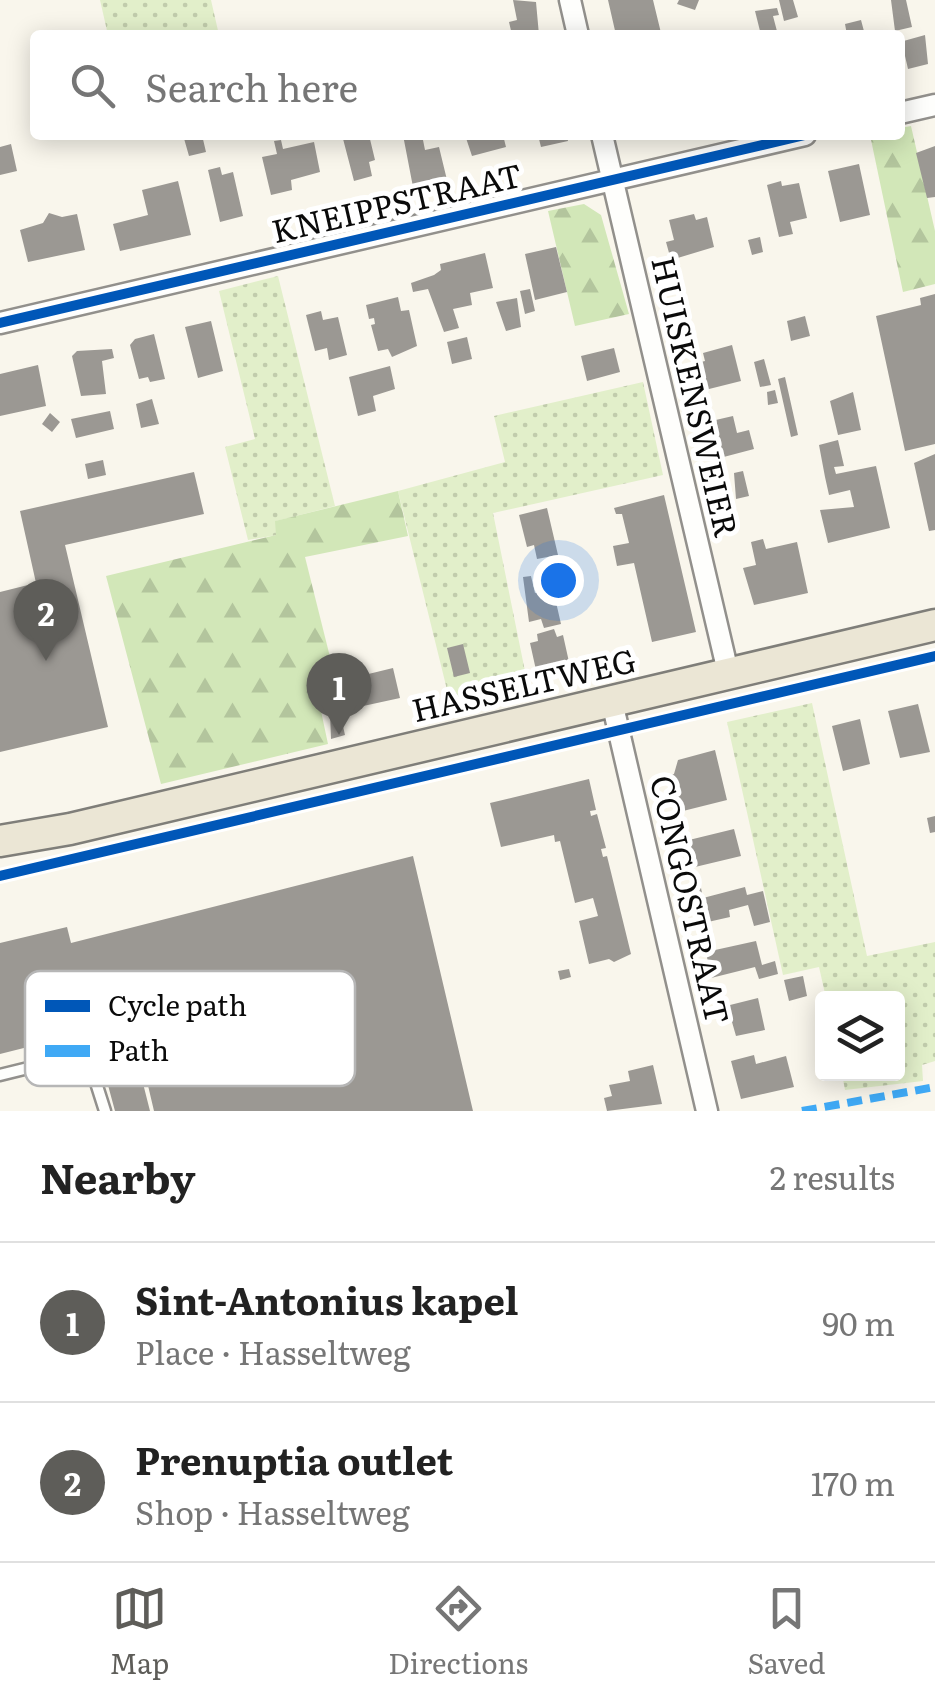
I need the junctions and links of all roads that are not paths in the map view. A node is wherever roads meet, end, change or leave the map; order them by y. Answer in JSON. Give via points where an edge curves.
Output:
{"nodes":[{"id":1,"x":570,"y":0,"type":"edge"},
{"id":2,"x":577,"y":30,"type":"edge"},
{"id":3,"x":935,"y":105,"type":"edge"},
{"id":4,"x":905,"y":112,"type":"edge"},
{"id":5,"x":603,"y":140,"type":"edge"},
{"id":6,"x":783,"y":140,"type":"edge"},
{"id":7,"x":612,"y":179,"type":"junction"},
{"id":8,"x":0,"y":323,"type":"edge"},
{"id":9,"x":935,"y":625,"type":"edge"},
{"id":10,"x":728,"y":672,"type":"junction"},
{"id":11,"x":612,"y":702,"type":"junction"},
{"id":12,"x":70,"y":829,"type":"junction"},
{"id":13,"x":0,"y":841,"type":"edge"},
{"id":14,"x":0,"y":853,"type":"edge"},
{"id":15,"x":25,"y":1069,"type":"edge"},
{"id":16,"x":0,"y":1075,"type":"edge"},
{"id":17,"x":96,"y":1086,"type":"edge"},
{"id":18,"x":104,"y":1111,"type":"edge"},
{"id":19,"x":707,"y":1111,"type":"edge"}],
"edges":[{"from":1,"to":2,"type":"street"},
{"from":3,"to":4,"type":"street"},
{"from":5,"to":7,"type":"street","name":"HUISKENSWEIER"},
{"from":6,"to":7,"type":"street","name":"KNEIPPSTRAAT"},
{"from":7,"to":8,"type":"street","name":"KNEIPPSTRAAT"},
{"from":7,"to":10,"type":"street","name":"HUISKENSWEIER"},
{"from":9,"to":10,"type":"main road","name":"HASSELTWEG"},
{"from":10,"to":11,"type":"main road","name":"HASSELTWEG"},
{"from":11,"to":12,"type":"main road","name":"HASSELTWEG"},
{"from":11,"to":19,"type":"street","name":"CONGOSTRAAT"},
{"from":12,"to":13,"type":"main road","name":"HASSELTWEG"},
{"from":12,"to":14,"type":"main road","name":"HASSELTWEG"},
{"from":15,"to":16,"type":"lane"},
{"from":17,"to":18,"type":"lane"}]}
